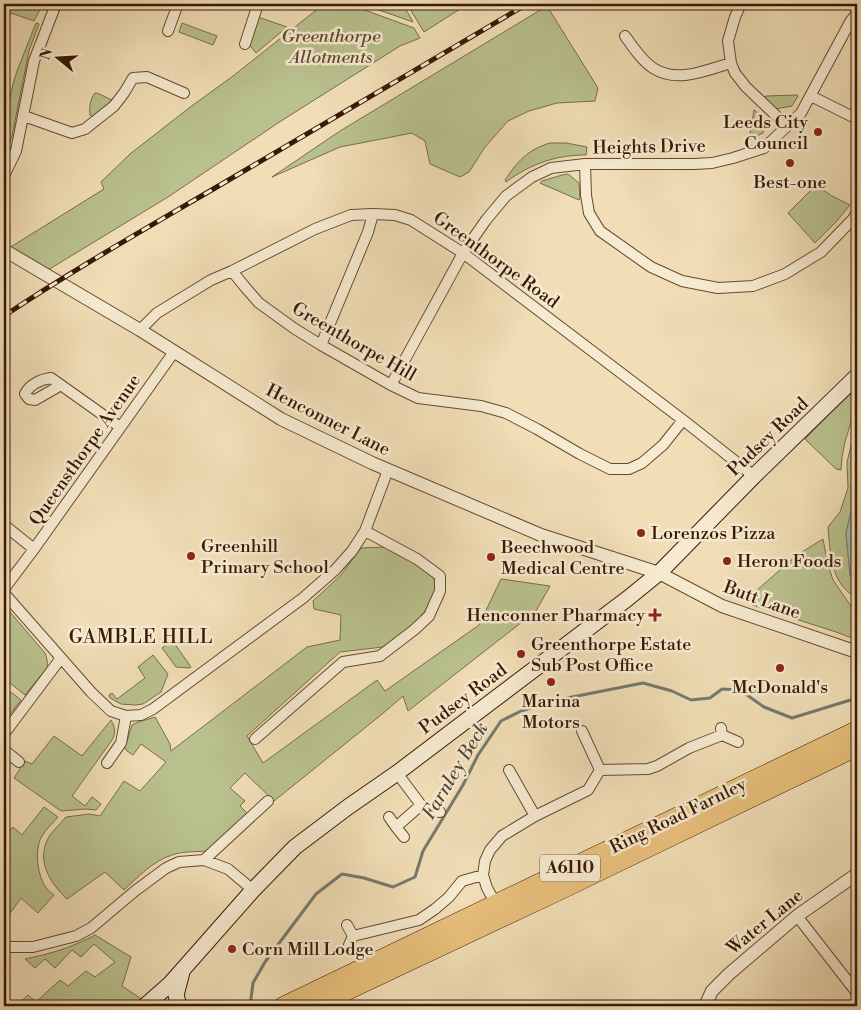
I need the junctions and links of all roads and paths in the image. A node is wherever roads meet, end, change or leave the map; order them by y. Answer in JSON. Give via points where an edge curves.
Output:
{"nodes":[{"id":1,"x":56,"y":4,"type":"edge"},
{"id":2,"x":178,"y":4,"type":"edge"},
{"id":3,"x":258,"y":4,"type":"edge"},
{"id":4,"x":741,"y":4,"type":"edge"},
{"id":5,"x":857,"y":13,"type":"edge"},
{"id":6,"x":168,"y":31,"type":"dead end"},
{"id":7,"x":625,"y":36,"type":"dead end"},
{"id":8,"x":245,"y":44,"type":"dead end"},
{"id":9,"x":731,"y":63,"type":"junction"},
{"id":10,"x":184,"y":93,"type":"dead end"},
{"id":11,"x":810,"y":96,"type":"junction"},
{"id":12,"x":24,"y":116,"type":"junction"},
{"id":13,"x":857,"y":119,"type":"edge"},
{"id":14,"x":787,"y":126,"type":"junction"},
{"id":15,"x":586,"y":164,"type":"junction"},
{"id":16,"x":4,"y":176,"type":"edge"},
{"id":17,"x":857,"y":212,"type":"edge"},
{"id":18,"x":373,"y":214,"type":"junction"},
{"id":19,"x":4,"y":250,"type":"edge"},
{"id":20,"x":463,"y":253,"type":"junction"},
{"id":21,"x":232,"y":270,"type":"junction"},
{"id":22,"x":140,"y":330,"type":"junction"},
{"id":23,"x":321,"y":345,"type":"junction"},
{"id":24,"x":174,"y":352,"type":"junction"},
{"id":25,"x":857,"y":376,"type":"edge"},
{"id":26,"x":58,"y":384,"type":"dead end"},
{"id":27,"x":391,"y":385,"type":"junction"},
{"id":28,"x":683,"y":420,"type":"junction"},
{"id":29,"x":120,"y":427,"type":"junction"},
{"id":30,"x":388,"y":470,"type":"junction"},
{"id":31,"x":754,"y":476,"type":"junction"},
{"id":32,"x":4,"y":525,"type":"edge"},
{"id":33,"x":365,"y":531,"type":"junction"},
{"id":34,"x":34,"y":549,"type":"junction"},
{"id":35,"x":659,"y":573,"type":"junction"},
{"id":36,"x":4,"y":589,"type":"edge"},
{"id":37,"x":4,"y":593,"type":"edge"},
{"id":38,"x":857,"y":652,"type":"edge"},
{"id":39,"x":61,"y":658,"type":"junction"},
{"id":40,"x":126,"y":716,"type":"junction"},
{"id":41,"x":857,"y":730,"type":"edge"},
{"id":42,"x":582,"y":731,"type":"dead end"},
{"id":43,"x":4,"y":734,"type":"edge"},
{"id":44,"x":254,"y":739,"type":"dead end"},
{"id":45,"x":738,"y":742,"type":"dead end"},
{"id":46,"x":857,"y":747,"type":"edge"},
{"id":47,"x":4,"y":750,"type":"edge"},
{"id":48,"x":19,"y":762,"type":"dead end"},
{"id":49,"x":107,"y":763,"type":"dead end"},
{"id":50,"x":509,"y":770,"type":"dead end"},
{"id":51,"x":600,"y":770,"type":"junction"},
{"id":52,"x":397,"y":773,"type":"junction"},
{"id":53,"x":268,"y":801,"type":"dead end"},
{"id":54,"x":421,"y":805,"type":"junction"},
{"id":55,"x":440,"y":812,"type":"dead end"},
{"id":56,"x":534,"y":816,"type":"junction"},
{"id":57,"x":389,"y":817,"type":"dead end"},
{"id":58,"x":396,"y":827,"type":"junction"},
{"id":59,"x":404,"y":836,"type":"dead end"},
{"id":60,"x":204,"y":860,"type":"junction"},
{"id":61,"x":483,"y":874,"type":"junction"},
{"id":62,"x":857,"y":874,"type":"edge"},
{"id":63,"x":254,"y":890,"type":"junction"},
{"id":64,"x":496,"y":904,"type":"junction"},
{"id":65,"x":797,"y":916,"type":"junction"},
{"id":66,"x":347,"y":925,"type":"dead end"},
{"id":67,"x":4,"y":947,"type":"edge"},
{"id":68,"x":182,"y":970,"type":"junction"},
{"id":69,"x":857,"y":993,"type":"edge"},
{"id":70,"x":145,"y":1006,"type":"edge"},
{"id":71,"x":179,"y":1006,"type":"edge"},
{"id":72,"x":286,"y":1006,"type":"edge"},
{"id":73,"x":315,"y":1006,"type":"edge"},
{"id":74,"x":704,"y":1006,"type":"edge"}],
"edges":[{"from":1,"to":12,"type":"street","via":[[34,61]]},
{"from":2,"to":6,"type":"street"},
{"from":3,"to":8,"type":"street"},
{"from":4,"to":9,"type":"street","via":[[728,41]]},
{"from":5,"to":11,"type":"street","name":"Heights Drive"},
{"from":7,"to":9,"type":"street","via":[[652,68],[669,75],[688,76]]},
{"from":9,"to":14,"type":"street","via":[[746,87]]},
{"from":10,"to":12,"type":"street","via":[[147,77],[133,78],[114,106],[85,129],[72,132]]},
{"from":11,"to":13,"type":"street"},
{"from":11,"to":14,"type":"street","name":"Heights Drive","via":[[801,113]]},
{"from":12,"to":16,"type":"street","via":[[16,151]]},
{"from":14,"to":15,"type":"street","name":"Heights Drive","via":[[764,148],[712,163]]},
{"from":15,"to":17,"type":"street","via":[[589,213],[600,231],[651,267],[682,281],[718,288],[753,286],[785,274],[821,252]]},
{"from":15,"to":20,"type":"street","name":"Heights Drive","via":[[551,168],[532,177],[506,196]]},
{"from":18,"to":20,"type":"street","name":"Greenthorpe Road","via":[[411,220]]},
{"from":18,"to":21,"type":"street","name":"Greenthorpe Road","via":[[351,215],[315,229]]},
{"from":18,"to":23,"type":"street"},
{"from":19,"to":22,"type":"street","name":"Henconner Lane"},
{"from":20,"to":27,"type":"street","name":"Heights Drive"},
{"from":20,"to":28,"type":"street","name":"Greenthorpe Road"},
{"from":21,"to":22,"type":"street","name":"Greenthorpe Road","via":[[157,313]]},
{"from":21,"to":23,"type":"street","name":"Greenthorpe Hill","via":[[259,303]]},
{"from":22,"to":24,"type":"street","name":"Henconner Lane"},
{"from":23,"to":27,"type":"street","name":"Greenthorpe Hill"},
{"from":24,"to":29,"type":"street","name":"Queensthorpe Avenue"},
{"from":24,"to":30,"type":"street","name":"Henconner Lane","via":[[281,419]]},
{"from":25,"to":31,"type":"main road","name":"Pudsey Road"},
{"from":26,"to":29,"type":"street"},
{"from":27,"to":28,"type":"street","name":"Greenthorpe Hill","via":[[418,398],[506,412],[610,469],[629,469],[642,463],[663,445]]},
{"from":28,"to":31,"type":"street","name":"Greenthorpe Road"},
{"from":29,"to":34,"type":"street","name":"Queensthorpe Avenue"},
{"from":30,"to":33,"type":"street"},
{"from":30,"to":35,"type":"street","name":"Henconner Lane","via":[[541,535]]},
{"from":31,"to":35,"type":"main road","name":"Pudsey Road"},
{"from":32,"to":34,"type":"street"},
{"from":33,"to":40,"type":"street","via":[[335,570],[304,598],[153,709],[141,715]]},
{"from":33,"to":44,"type":"street","via":[[417,559],[440,576],[440,591],[429,616],[380,656],[342,662]]},
{"from":34,"to":36,"type":"street","name":"Queensthorpe Avenue"},
{"from":35,"to":38,"type":"street","name":"Butt Lane","via":[[722,606]]},
{"from":35,"to":52,"type":"main road","name":"Pudsey Road"},
{"from":37,"to":39,"type":"street"},
{"from":39,"to":40,"type":"street","via":[[111,711]]},
{"from":39,"to":43,"type":"street"},
{"from":40,"to":49,"type":"street","via":[[121,743]]},
{"from":41,"to":64,"type":"highway","name":"Ring Road Farnley","number":"A6110"},
{"from":42,"to":51,"type":"street"},
{"from":45,"to":51,"type":"street","via":[[721,732],[648,769]]},
{"from":46,"to":73,"type":"highway","name":"Ring Road Farnley","number":"A6110"},
{"from":47,"to":48,"type":"street"},
{"from":50,"to":56,"type":"street"},
{"from":51,"to":56,"type":"street","via":[[588,790]]},
{"from":52,"to":54,"type":"street"},
{"from":52,"to":63,"type":"main road","name":"Pudsey Road","via":[[295,847]]},
{"from":53,"to":60,"type":"street"},
{"from":54,"to":55,"type":"street"},
{"from":54,"to":58,"type":"street"},
{"from":56,"to":61,"type":"street","via":[[502,836],[490,850]]},
{"from":57,"to":58,"type":"street"},
{"from":58,"to":59,"type":"street"},
{"from":60,"to":63,"type":"street","via":[[228,869]]},
{"from":60,"to":67,"type":"street","via":[[179,862],[166,868],[91,928],[76,936],[33,947]]},
{"from":61,"to":64,"type":"street"},
{"from":61,"to":66,"type":"street","via":[[462,882],[419,920],[351,941]]},
{"from":62,"to":65,"type":"street","name":"Water Lane"},
{"from":63,"to":68,"type":"main road","name":"Pudsey Road"},
{"from":64,"to":72,"type":"highway","name":"Ring Road Farnley","number":"A6110"},
{"from":65,"to":69,"type":"street"},
{"from":65,"to":74,"type":"street","name":"Water Lane","via":[[729,974],[712,991]]},
{"from":68,"to":70,"type":"main road","name":"Pudsey Road"},
{"from":68,"to":71,"type":"main road","name":"Pudsey Road","via":[[176,995]]}]}
